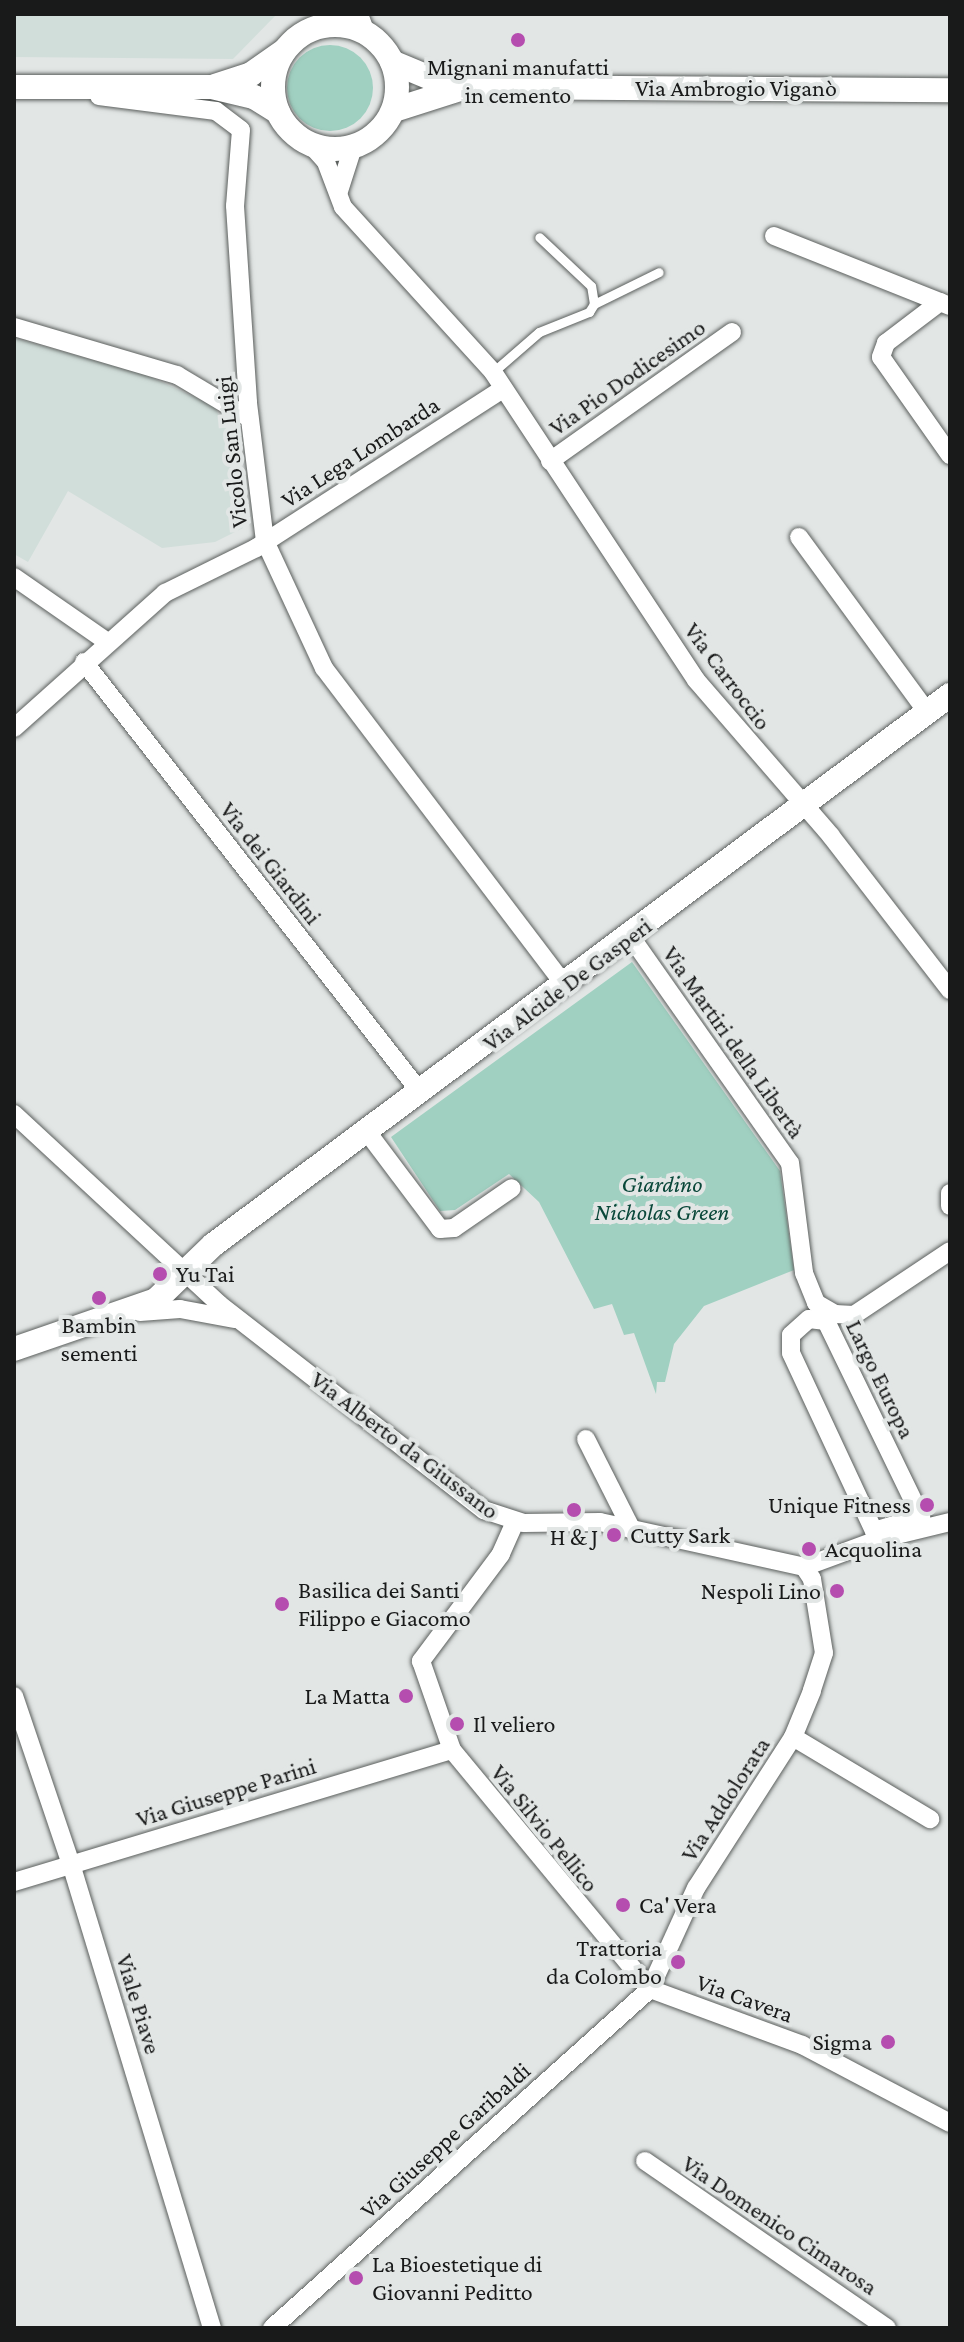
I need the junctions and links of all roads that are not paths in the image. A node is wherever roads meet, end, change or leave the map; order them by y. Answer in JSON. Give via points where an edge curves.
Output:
{"nodes":[{"id":1,"x":330,"y":20,"type":"edge"},
{"id":2,"x":363,"y":24,"type":"edge"},
{"id":3,"x":284,"y":51,"type":"junction"},
{"id":4,"x":392,"y":62,"type":"junction"},
{"id":5,"x":14,"y":87,"type":"edge"},
{"id":6,"x":212,"y":87,"type":"junction"},
{"id":7,"x":474,"y":87,"type":"junction"},
{"id":8,"x":87,"y":88,"type":"junction"},
{"id":9,"x":950,"y":90,"type":"edge"},
{"id":10,"x":394,"y":110,"type":"junction"},
{"id":11,"x":278,"y":112,"type":"junction"},
{"id":12,"x":310,"y":144,"type":"junction"},
{"id":13,"x":353,"y":147,"type":"junction"},
{"id":14,"x":338,"y":198,"type":"junction"},
{"id":15,"x":774,"y":236,"type":"dead end"},
{"id":16,"x":539,"y":237,"type":"dead end"},
{"id":17,"x":659,"y":272,"type":"dead end"},
{"id":18,"x":594,"y":304,"type":"junction"},
{"id":19,"x":945,"y":304,"type":"edge"},
{"id":20,"x":14,"y":327,"type":"edge"},
{"id":21,"x":732,"y":332,"type":"dead end"},
{"id":22,"x":493,"y":372,"type":"junction"},
{"id":23,"x":503,"y":389,"type":"junction"},
{"id":24,"x":249,"y":418,"type":"junction"},
{"id":25,"x":950,"y":455,"type":"edge"},
{"id":26,"x":550,"y":461,"type":"junction"},
{"id":27,"x":799,"y":537,"type":"dead end"},
{"id":28,"x":265,"y":541,"type":"junction"},
{"id":29,"x":14,"y":577,"type":"edge"},
{"id":30,"x":106,"y":641,"type":"junction"},
{"id":31,"x":84,"y":662,"type":"junction"},
{"id":32,"x":950,"y":695,"type":"edge"},
{"id":33,"x":927,"y":712,"type":"junction"},
{"id":34,"x":14,"y":728,"type":"edge"},
{"id":35,"x":802,"y":807,"type":"junction"},
{"id":36,"x":631,"y":937,"type":"junction"},
{"id":37,"x":564,"y":984,"type":"junction"},
{"id":38,"x":950,"y":990,"type":"edge"},
{"id":39,"x":421,"y":1093,"type":"junction"},
{"id":40,"x":14,"y":1114,"type":"edge"},
{"id":41,"x":368,"y":1133,"type":"junction"},
{"id":42,"x":512,"y":1188,"type":"dead end"},
{"id":43,"x":950,"y":1193,"type":"edge"},
{"id":44,"x":950,"y":1206,"type":"edge"},
{"id":45,"x":950,"y":1251,"type":"edge"},
{"id":46,"x":186,"y":1273,"type":"junction"},
{"id":47,"x":130,"y":1313,"type":"junction"},
{"id":48,"x":241,"y":1321,"type":"junction"},
{"id":49,"x":14,"y":1349,"type":"edge"},
{"id":50,"x":586,"y":1439,"type":"dead end"},
{"id":51,"x":515,"y":1522,"type":"junction"},
{"id":52,"x":950,"y":1522,"type":"edge"},
{"id":53,"x":632,"y":1530,"type":"junction"},
{"id":54,"x":874,"y":1531,"type":"joint"},
{"id":55,"x":804,"y":1567,"type":"junction"},
{"id":56,"x":14,"y":1696,"type":"edge"},
{"id":57,"x":793,"y":1737,"type":"junction"},
{"id":58,"x":452,"y":1750,"type":"junction"},
{"id":59,"x":930,"y":1819,"type":"dead end"},
{"id":60,"x":71,"y":1864,"type":"junction"},
{"id":61,"x":14,"y":1882,"type":"edge"},
{"id":62,"x":650,"y":1989,"type":"junction"},
{"id":63,"x":950,"y":2123,"type":"edge"},
{"id":64,"x":645,"y":2161,"type":"dead end"},
{"id":65,"x":212,"y":2328,"type":"edge"},
{"id":66,"x":272,"y":2328,"type":"edge"},
{"id":67,"x":887,"y":2328,"type":"edge"}],
"edges":[{"from":1,"to":2,"type":"main road","name":"Via Ambrogio Viganò"},
{"from":1,"to":3,"type":"main road","name":"Via Ambrogio Viganò"},
{"from":2,"to":4,"type":"main road","name":"Via Ambrogio Viganò"},
{"from":3,"to":6,"type":"main road","name":"Via Ambrogio Viganò","via":[[251,74]]},
{"from":3,"to":11,"type":"main road","via":[[273,81]]},
{"from":4,"to":7,"type":"main road","name":"Via Ambrogio Viganò","via":[[440,82]]},
{"from":4,"to":10,"type":"main road","via":[[397,77]]},
{"from":5,"to":8,"type":"main road","name":"Via Ambrogio Viganò"},
{"from":6,"to":8,"type":"main road","name":"Via Ambrogio Viganò"},
{"from":6,"to":11,"type":"main road","name":"Via Ambrogio Viganò","via":[[254,97]]},
{"from":7,"to":9,"type":"main road","name":"Via Ambrogio Viganò"},
{"from":7,"to":10,"type":"main road","name":"Via Ambrogio Viganò"},
{"from":8,"to":24,"type":"street","name":"Vicolo San Luigi","via":[[103,97],[216,111],[236,123],[243,141],[235,206]]},
{"from":10,"to":13,"type":"main road","name":"Via Ambrogio Viganò","via":[[384,126]]},
{"from":11,"to":12,"type":"main road","name":"Via Ambrogio Viganò"},
{"from":12,"to":13,"type":"main road"},
{"from":12,"to":14,"type":"street","name":"Via Carroccio","via":[[332,173]]},
{"from":13,"to":14,"type":"street"},
{"from":14,"to":22,"type":"street","name":"Via Carroccio"},
{"from":15,"to":19,"type":"street"},
{"from":16,"to":18,"type":"lane","via":[[591,286]]},
{"from":17,"to":18,"type":"lane"},
{"from":18,"to":22,"type":"lane","via":[[589,312],[539,332]]},
{"from":19,"to":25,"type":"street","via":[[886,343],[881,357]]},
{"from":20,"to":24,"type":"street","via":[[177,375]]},
{"from":21,"to":26,"type":"street","name":"Via Pio Dodicesimo"},
{"from":22,"to":23,"type":"street","name":"Via Carroccio"},
{"from":23,"to":26,"type":"street","name":"Via Carroccio"},
{"from":23,"to":28,"type":"street","name":"Via Lega Lombarda"},
{"from":24,"to":28,"type":"street","name":"Vicolo San Luigi"},
{"from":26,"to":35,"type":"street","name":"Via Carroccio","via":[[696,680]]},
{"from":27,"to":33,"type":"street"},
{"from":28,"to":30,"type":"street","name":"Via Lega Lombarda","via":[[165,593]]},
{"from":28,"to":37,"type":"street","name":"Vicolo San Luigi","via":[[324,668]]},
{"from":29,"to":30,"type":"street"},
{"from":30,"to":31,"type":"street","name":"Via Lega Lombarda"},
{"from":31,"to":34,"type":"street","name":"Via Lega Lombarda"},
{"from":31,"to":39,"type":"street","name":"Via dei Giardini"},
{"from":32,"to":33,"type":"main road","name":"Via Alcide De Gasperi"},
{"from":33,"to":35,"type":"main road","name":"Via Alcide De Gasperi"},
{"from":35,"to":36,"type":"main road","name":"Via Alcide De Gasperi"},
{"from":35,"to":38,"type":"street","name":"Via Carroccio","via":[[831,836]]},
{"from":36,"to":37,"type":"main road","name":"Via Alcide De Gasperi"},
{"from":36,"to":45,"type":"street","name":"Via Martiri della Libertà","via":[[790,1163],[804,1273],[816,1303],[835,1314],[854,1315]]},
{"from":37,"to":39,"type":"main road","name":"Via Alcide De Gasperi"},
{"from":39,"to":41,"type":"main road","name":"Via Alcide De Gasperi"},
{"from":40,"to":46,"type":"street"},
{"from":41,"to":42,"type":"street","via":[[440,1229],[454,1228]]},
{"from":41,"to":46,"type":"main road","name":"Via Alcide De Gasperi","via":[[213,1245]]},
{"from":43,"to":44,"type":"street"},
{"from":46,"to":47,"type":"main road","name":"Via Alberto da Giussano","via":[[156,1300]]},
{"from":46,"to":48,"type":"street","name":"Via Alberto da Giussano"},
{"from":47,"to":48,"type":"street","name":"Via Alberto da Giussano","via":[[180,1309]]},
{"from":47,"to":49,"type":"main road","name":"Via Alberto da Giussano"},
{"from":48,"to":51,"type":"street","name":"Via Alberto da Giussano","via":[[470,1499]]},
{"from":50,"to":53,"type":"street"},
{"from":51,"to":53,"type":"street","name":"Via Alberto da Giussano","via":[[579,1519]]},
{"from":51,"to":58,"type":"street","name":"Via Silvio Pellico","via":[[501,1554],[421,1661]]},
{"from":52,"to":55,"type":"street","via":[[880,1539]]},
{"from":53,"to":55,"type":"street","name":"Via Alberto da Giussano"},
{"from":54,"to":54,"type":"street","name":"Largo Europa","via":[[921,1517],[826,1321],[809,1319],[791,1335],[791,1353]]},
{"from":55,"to":57,"type":"street","name":"Via Addolorata","via":[[812,1579],[824,1641],[818,1677]]},
{"from":56,"to":60,"type":"street","name":"Viale Piave"},
{"from":57,"to":59,"type":"street"},
{"from":57,"to":62,"type":"street","name":"Via Addolorata","via":[[720,1847]]},
{"from":58,"to":60,"type":"street","name":"Via Giuseppe Parini"},
{"from":58,"to":62,"type":"street","name":"Via Silvio Pellico"},
{"from":60,"to":61,"type":"street","name":"Via Giuseppe Parini"},
{"from":60,"to":65,"type":"street","name":"Viale Piave"},
{"from":62,"to":63,"type":"street","name":"Via Cavera","via":[[802,2045]]},
{"from":62,"to":66,"type":"street","name":"Via Giuseppe Garibaldi"},
{"from":64,"to":67,"type":"street","name":"Via Domenico Cimarosa"}]}
